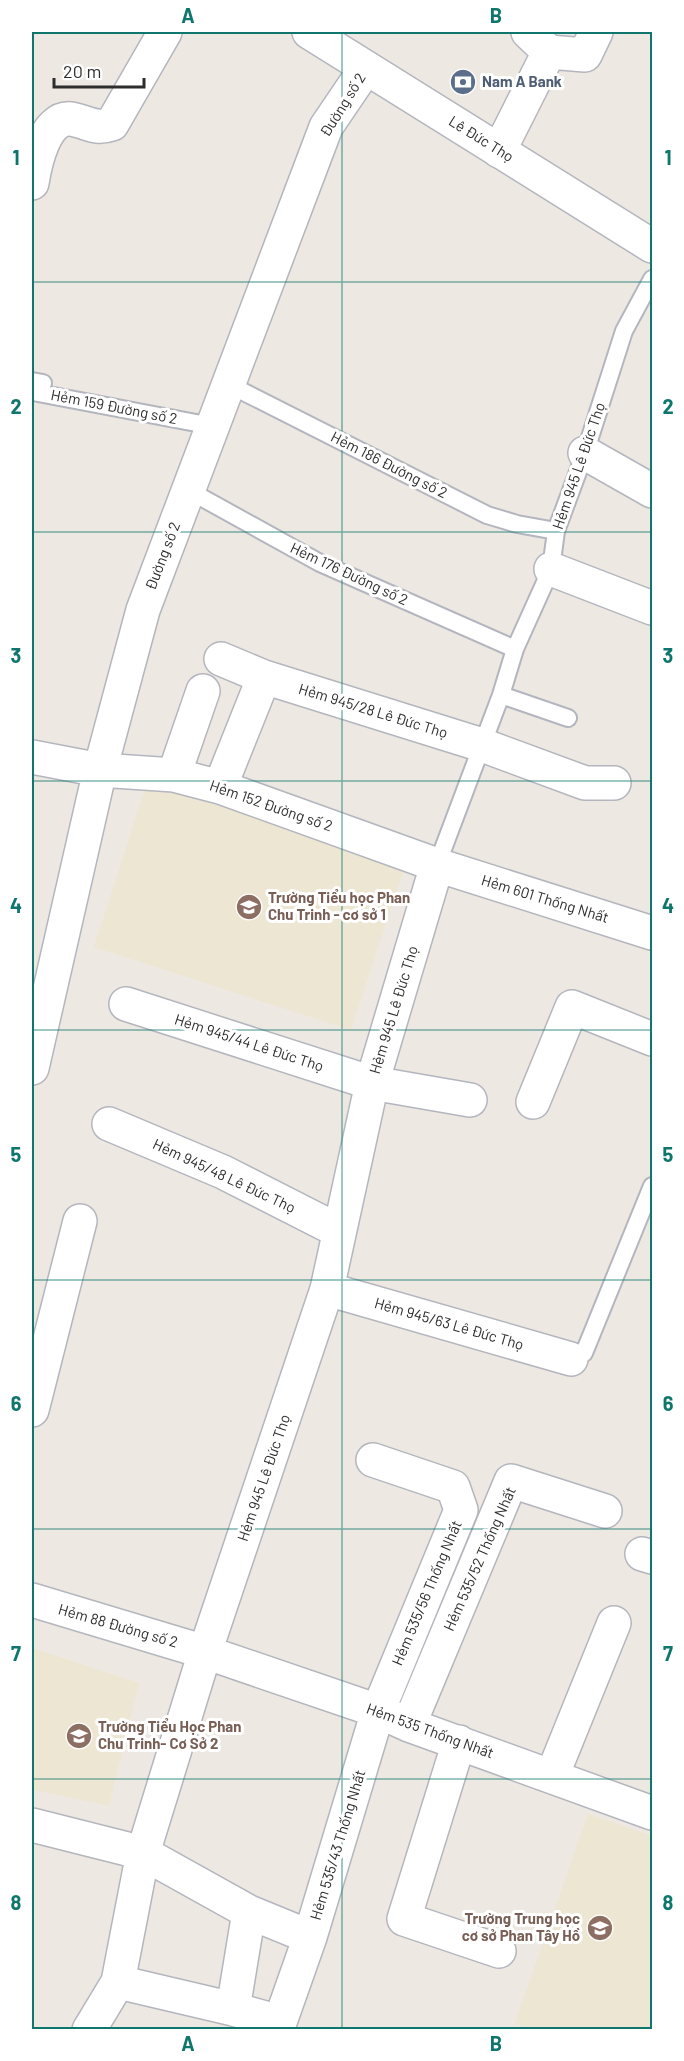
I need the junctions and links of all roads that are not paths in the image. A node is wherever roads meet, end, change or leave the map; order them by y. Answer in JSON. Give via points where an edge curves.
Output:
{"nodes":[{"id":1,"x":165,"y":32,"type":"edge"},
{"id":2,"x":309,"y":32,"type":"edge"},
{"id":3,"x":596,"y":32,"type":"edge"},
{"id":4,"x":538,"y":42,"type":"edge"},
{"id":5,"x":366,"y":69,"type":"junction"},
{"id":6,"x":499,"y":151,"type":"junction"},
{"id":7,"x":32,"y":183,"type":"edge"},
{"id":8,"x":652,"y":246,"type":"edge"},
{"id":9,"x":652,"y":279,"type":"edge"},
{"id":10,"x":32,"y":381,"type":"edge"},
{"id":11,"x":228,"y":384,"type":"junction"},
{"id":12,"x":212,"y":426,"type":"junction"},
{"id":13,"x":585,"y":453,"type":"junction"},
{"id":14,"x":188,"y":490,"type":"junction"},
{"id":15,"x":652,"y":491,"type":"edge"},
{"id":16,"x":556,"y":531,"type":"junction"},
{"id":17,"x":551,"y":569,"type":"junction"},
{"id":18,"x":652,"y":608,"type":"edge"},
{"id":19,"x":515,"y":649,"type":"junction"},
{"id":20,"x":221,"y":659,"type":"dead end"},
{"id":21,"x":264,"y":677,"type":"junction"},
{"id":22,"x":203,"y":691,"type":"dead end"},
{"id":23,"x":501,"y":695,"type":"junction"},
{"id":24,"x":568,"y":718,"type":"dead end"},
{"id":25,"x":482,"y":745,"type":"junction"},
{"id":26,"x":32,"y":757,"type":"edge"},
{"id":27,"x":100,"y":770,"type":"junction"},
{"id":28,"x":174,"y":775,"type":"junction"},
{"id":29,"x":614,"y":783,"type":"dead end"},
{"id":30,"x":220,"y":787,"type":"junction"},
{"id":31,"x":437,"y":865,"type":"junction"},
{"id":32,"x":652,"y":933,"type":"edge"},
{"id":33,"x":126,"y":1004,"type":"dead end"},
{"id":34,"x":38,"y":1009,"type":"edge"},
{"id":35,"x":652,"y":1039,"type":"edge"},
{"id":36,"x":32,"y":1068,"type":"edge"},
{"id":37,"x":372,"y":1083,"type":"junction"},
{"id":38,"x":470,"y":1100,"type":"dead end"},
{"id":39,"x":533,"y":1102,"type":"dead end"},
{"id":40,"x":109,"y":1124,"type":"dead end"},
{"id":41,"x":652,"y":1186,"type":"edge"},
{"id":42,"x":80,"y":1221,"type":"dead end"},
{"id":43,"x":339,"y":1231,"type":"junction"},
{"id":44,"x":327,"y":1289,"type":"junction"},
{"id":45,"x":571,"y":1359,"type":"joint"},
{"id":46,"x":32,"y":1410,"type":"edge"},
{"id":47,"x":373,"y":1460,"type":"dead end"},
{"id":48,"x":605,"y":1511,"type":"dead end"},
{"id":49,"x":32,"y":1600,"type":"edge"},
{"id":50,"x":614,"y":1623,"type":"dead end"},
{"id":51,"x":205,"y":1652,"type":"junction"},
{"id":52,"x":378,"y":1711,"type":"junction"},
{"id":53,"x":409,"y":1725,"type":"junction"},
{"id":54,"x":459,"y":1742,"type":"junction"},
{"id":55,"x":552,"y":1776,"type":"junction"},
{"id":56,"x":652,"y":1813,"type":"edge"},
{"id":57,"x":32,"y":1825,"type":"edge"},
{"id":58,"x":143,"y":1853,"type":"junction"},
{"id":59,"x":249,"y":1912,"type":"junction"},
{"id":60,"x":310,"y":1937,"type":"junction"},
{"id":61,"x":499,"y":1951,"type":"dead end"},
{"id":62,"x":118,"y":1982,"type":"junction"},
{"id":63,"x":233,"y":2009,"type":"junction"},
{"id":64,"x":89,"y":2030,"type":"edge"}],
"edges":[{"from":1,"to":7,"type":"street","via":[[112,124],[101,128],[68,119],[49,129]]},
{"from":2,"to":5,"type":"street","name":"Lê Đức Thọ"},
{"from":3,"to":4,"type":"street","via":[[585,55]]},
{"from":4,"to":6,"type":"street"},
{"from":5,"to":6,"type":"street","name":"Lê Đức Thọ"},
{"from":5,"to":11,"type":"street","name":"Đường số 2","via":[[326,127]]},
{"from":6,"to":8,"type":"street","name":"Lê Đức Thọ"},
{"from":9,"to":13,"type":"lane","name":"Hẻm 945 Lê Đức Thọ","via":[[624,331]]},
{"from":10,"to":12,"type":"lane","name":"Hẻm 159 Đường số 2","via":[[43,382],[38,393]]},
{"from":11,"to":12,"type":"street","name":"Đường số 2"},
{"from":11,"to":16,"type":"lane","name":"Hẻm 186 Đường số 2","via":[[487,514],[517,525]]},
{"from":12,"to":14,"type":"street","name":"Đường số 2"},
{"from":13,"to":15,"type":"street"},
{"from":13,"to":16,"type":"lane","name":"Hẻm 945 Lê Đức Thọ"},
{"from":14,"to":19,"type":"lane","name":"Hẻm 176 Đường số 2","via":[[320,563]]},
{"from":14,"to":27,"type":"street","name":"Đường số 2","via":[[143,610]]},
{"from":16,"to":17,"type":"lane","name":"Hẻm 945 Lê Đức Thọ"},
{"from":17,"to":18,"type":"street"},
{"from":17,"to":19,"type":"lane","name":"Hẻm 945 Lê Đức Thọ"},
{"from":19,"to":23,"type":"lane","name":"Hẻm 945 Lê Đức Thọ"},
{"from":20,"to":21,"type":"street","name":"Hẻm 945/28 Lê Đức Thọ"},
{"from":21,"to":25,"type":"street","name":"Hẻm 945/28 Lê Đức Thọ"},
{"from":21,"to":30,"type":"street"},
{"from":22,"to":28,"type":"street"},
{"from":23,"to":24,"type":"lane"},
{"from":23,"to":25,"type":"lane","name":"Hẻm 945 Lê Đức Thọ"},
{"from":25,"to":29,"type":"street","name":"Hẻm 945/28 Lê Đức Thọ","via":[[585,783]]},
{"from":25,"to":31,"type":"lane","name":"Hẻm 945 Lê Đức Thọ"},
{"from":26,"to":27,"type":"street","name":"Hẻm 152 Đường số 2"},
{"from":27,"to":28,"type":"street","name":"Hẻm 152 Đường số 2"},
{"from":27,"to":34,"type":"street","name":"Đường số 2"},
{"from":28,"to":30,"type":"street","name":"Hẻm 152 Đường số 2"},
{"from":30,"to":31,"type":"street","name":"Hẻm 152 Đường số 2"},
{"from":31,"to":32,"type":"street","name":"Hẻm 601 Thống Nhất"},
{"from":31,"to":37,"type":"street","name":"Hẻm 945 Lê Đức Thọ"},
{"from":33,"to":37,"type":"street","name":"Hẻm 945/44 Lê Đức Thọ"},
{"from":34,"to":36,"type":"street","name":"Đường số 2"},
{"from":35,"to":39,"type":"street","via":[[572,1007]]},
{"from":37,"to":38,"type":"street","name":"Hẻm 945/44 Lê Đức Thọ"},
{"from":37,"to":43,"type":"street","name":"Hẻm 945 Lê Đức Thọ"},
{"from":40,"to":43,"type":"street","name":"Hẻm 945/48 Lê Đức Thọ","via":[[223,1172]]},
{"from":41,"to":45,"type":"lane","via":[[584,1353]]},
{"from":42,"to":46,"type":"street"},
{"from":43,"to":44,"type":"street","name":"Hẻm 945 Lê Đức Thọ"},
{"from":44,"to":45,"type":"street","name":"Hẻm 945/63 Lê Đức Thọ"},
{"from":44,"to":51,"type":"street","name":"Hẻm 945 Lê Đức Thọ"},
{"from":47,"to":52,"type":"street","name":"Hẻm 535/56 Thống Nhất","via":[[453,1487],[461,1510]]},
{"from":48,"to":53,"type":"street","name":"Hẻm 535/52 Thống Nhất","via":[[511,1481]]},
{"from":49,"to":51,"type":"street","name":"Hẻm 88 Đường số 2"},
{"from":50,"to":55,"type":"street"},
{"from":51,"to":52,"type":"street","name":"Hẻm 535 Thống Nhất"},
{"from":51,"to":58,"type":"street","name":"Hẻm 945 Lê Đức Thọ"},
{"from":52,"to":53,"type":"street","name":"Hẻm 535 Thống Nhất"},
{"from":52,"to":60,"type":"street","name":"Hẻm 535/43 Thống Nhất"},
{"from":53,"to":54,"type":"street","name":"Hẻm 535 Thống Nhất"},
{"from":54,"to":55,"type":"street","name":"Hẻm 535 Thống Nhất"},
{"from":54,"to":61,"type":"street","via":[[404,1919]]},
{"from":55,"to":56,"type":"street","name":"Hẻm 535 Thống Nhất"},
{"from":57,"to":58,"type":"street","name":"Hẻm 535/43 Thống Nhất"},
{"from":58,"to":59,"type":"street","name":"Hẻm 535/43 Thống Nhất"},
{"from":58,"to":62,"type":"street","name":"Hẻm 945 Lê Đức Thọ"},
{"from":59,"to":60,"type":"street","name":"Hẻm 535/43 Thống Nhất"},
{"from":59,"to":63,"type":"street"},
{"from":60,"to":63,"type":"street","via":[[280,2022]]},
{"from":62,"to":63,"type":"street"},
{"from":62,"to":64,"type":"street"}]}
